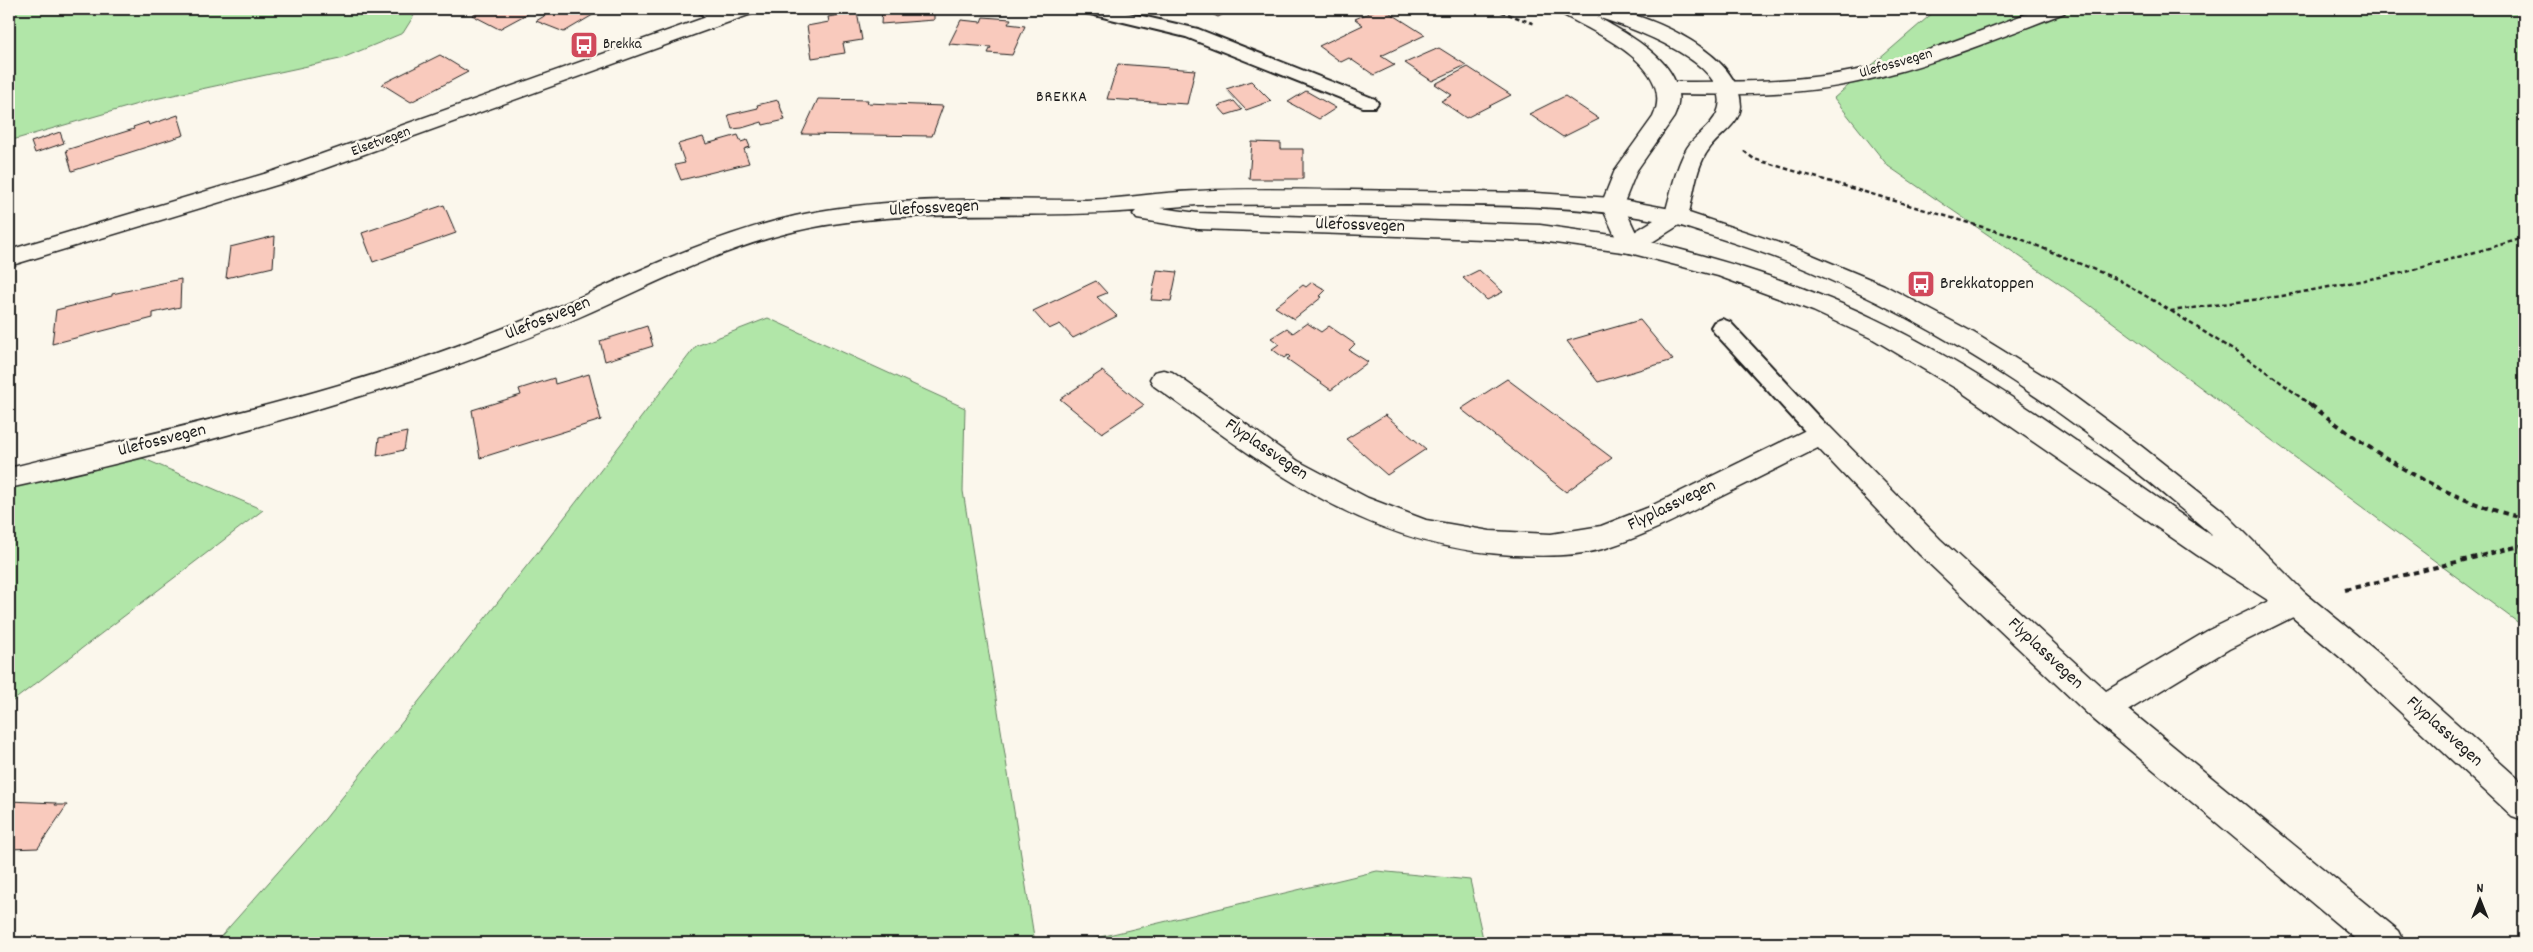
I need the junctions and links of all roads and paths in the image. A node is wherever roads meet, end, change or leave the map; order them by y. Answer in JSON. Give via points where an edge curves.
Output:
{"nodes":[{"id":1,"x":747,"y":9,"type":"edge"},
{"id":2,"x":1092,"y":9,"type":"edge"},
{"id":3,"x":1567,"y":9,"type":"edge"},
{"id":4,"x":1587,"y":9,"type":"edge"},
{"id":5,"x":2057,"y":9,"type":"edge"},
{"id":6,"x":711,"y":14,"type":"edge"},
{"id":7,"x":1668,"y":88,"type":"junction"},
{"id":8,"x":1728,"y":89,"type":"junction"},
{"id":9,"x":1369,"y":103,"type":"dead end"},
{"id":10,"x":1738,"y":145,"type":"dead end"},
{"id":11,"x":1612,"y":205,"type":"junction"},
{"id":12,"x":1091,"y":207,"type":"junction"},
{"id":13,"x":1676,"y":217,"type":"junction"},
{"id":14,"x":2524,"y":238,"type":"edge"},
{"id":15,"x":1630,"y":245,"type":"junction"},
{"id":16,"x":9,"y":258,"type":"edge"},
{"id":17,"x":2171,"y":311,"type":"junction"},
{"id":18,"x":1722,"y":327,"type":"dead end"},
{"id":19,"x":1164,"y":379,"type":"dead end"},
{"id":20,"x":1821,"y":434,"type":"junction"},
{"id":21,"x":9,"y":478,"type":"edge"},
{"id":22,"x":2524,"y":518,"type":"edge"},
{"id":23,"x":2524,"y":545,"type":"edge"},
{"id":24,"x":2295,"y":602,"type":"junction"},
{"id":25,"x":2104,"y":709,"type":"junction"},
{"id":26,"x":2524,"y":805,"type":"edge"},
{"id":27,"x":2387,"y":943,"type":"edge"}],
"edges":[{"from":1,"to":6,"type":"street","name":"Elsetvegen"},
{"from":2,"to":9,"type":"lane","via":[[1192,34]]},
{"from":3,"to":7,"type":"street","via":[[1642,54],[1659,71]]},
{"from":4,"to":8,"type":"street","via":[[1636,24],[1697,53],[1722,78]]},
{"from":5,"to":8,"type":"street","name":"Ulefossvegen","via":[[1945,50],[1860,76],[1819,83]]},
{"from":6,"to":16,"type":"street","name":"Elsetvegen","via":[[282,176]]},
{"from":7,"to":8,"type":"street","name":"Ulefossvegen"},
{"from":7,"to":11,"type":"street","via":[[1670,101],[1666,111],[1628,168]]},
{"from":8,"to":13,"type":"street","via":[[1730,106],[1726,119],[1698,148]]},
{"from":10,"to":17,"type":"path","via":[[1754,159],[2016,237],[2119,280]]},
{"from":11,"to":12,"type":"street","name":"Ulefossvegen","via":[[1536,200],[1350,197],[1197,198]]},
{"from":11,"to":13,"type":"street","name":"Ulefossvegen"},
{"from":11,"to":15,"type":"street"},
{"from":12,"to":15,"type":"street","name":"Ulefossvegen","via":[[1198,221],[1540,234]]},
{"from":12,"to":21,"type":"street","name":"Ulefossvegen","via":[[918,209],[795,224],[737,240],[662,268],[593,301],[431,364],[253,419]]},
{"from":13,"to":15,"type":"street"},
{"from":13,"to":24,"type":"street","name":"Flyplassvegen","via":[[1756,241],[1830,270],[1898,303],[2011,367],[2070,405],[2150,467],[2226,531]]},
{"from":14,"to":17,"type":"path","via":[[2406,272],[2282,296]]},
{"from":15,"to":24,"type":"street","name":"Flyplassvegen","via":[[1738,274],[1880,332],[1985,392],[2207,547]]},
{"from":17,"to":22,"type":"path","via":[[2266,370],[2366,447],[2444,490],[2501,513]]},
{"from":18,"to":20,"type":"lane"},
{"from":19,"to":20,"type":"street","name":"Flyplassvegen","via":[[1288,468],[1358,506],[1424,531],[1490,542],[1551,545],[1604,537],[1656,516]]},
{"from":20,"to":25,"type":"street","name":"Flyplassvegen","via":[[1930,547]]},
{"from":23,"to":24,"type":"path"},
{"from":24,"to":25,"type":"street","via":[[2218,640]]},
{"from":24,"to":26,"type":"street","name":"Flyplassvegen","via":[[2365,660]]},
{"from":25,"to":27,"type":"street","name":"Flyplassvegen"}]}
